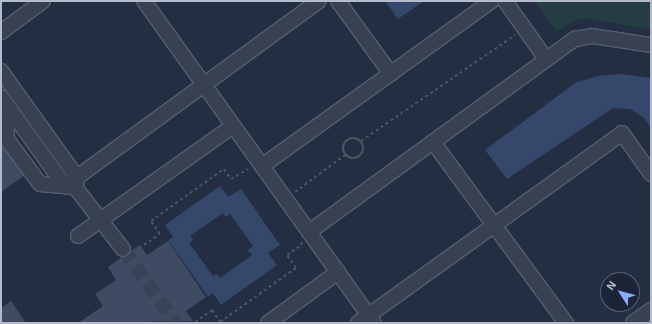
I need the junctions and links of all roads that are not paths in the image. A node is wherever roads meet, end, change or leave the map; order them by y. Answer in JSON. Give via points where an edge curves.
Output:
{"nodes":[{"id":1,"x":43,"y":1,"type":"edge"},
{"id":2,"x":144,"y":1,"type":"edge"},
{"id":3,"x":319,"y":1,"type":"edge"},
{"id":4,"x":338,"y":1,"type":"edge"},
{"id":5,"x":492,"y":1,"type":"edge"},
{"id":6,"x":505,"y":1,"type":"edge"},
{"id":7,"x":1,"y":32,"type":"edge"},
{"id":8,"x":651,"y":45,"type":"edge"},
{"id":9,"x":546,"y":59,"type":"junction"},
{"id":10,"x":1,"y":71,"type":"edge"},
{"id":11,"x":391,"y":74,"type":"junction"},
{"id":12,"x":204,"y":85,"type":"junction"},
{"id":13,"x":1,"y":97,"type":"edge"},
{"id":14,"x":10,"y":110,"type":"junction"},
{"id":15,"x":233,"y":126,"type":"junction"},
{"id":16,"x":433,"y":142,"type":"junction"},
{"id":17,"x":257,"y":170,"type":"junction"},
{"id":18,"x":651,"y":174,"type":"edge"},
{"id":19,"x":72,"y":184,"type":"junction"},
{"id":20,"x":100,"y":220,"type":"junction"},
{"id":21,"x":494,"y":225,"type":"junction"},
{"id":22,"x":303,"y":235,"type":"junction"},
{"id":23,"x":78,"y":236,"type":"dead end"},
{"id":24,"x":123,"y":250,"type":"tunnel mouth"},
{"id":25,"x":338,"y":272,"type":"junction"},
{"id":26,"x":651,"y":310,"type":"edge"},
{"id":27,"x":367,"y":320,"type":"edge"},
{"id":28,"x":268,"y":323,"type":"edge"},
{"id":29,"x":566,"y":323,"type":"edge"},
{"id":30,"x":633,"y":323,"type":"edge"}],
"edges":[{"from":1,"to":7,"type":"lane"},
{"from":2,"to":12,"type":"lane"},
{"from":3,"to":12,"type":"lane"},
{"from":4,"to":11,"type":"lane"},
{"from":5,"to":11,"type":"lane"},
{"from":6,"to":9,"type":"lane"},
{"from":8,"to":9,"type":"lane","via":[[583,36]]},
{"from":9,"to":16,"type":"lane"},
{"from":10,"to":19,"type":"lane"},
{"from":11,"to":17,"type":"lane"},
{"from":12,"to":15,"type":"lane"},
{"from":12,"to":19,"type":"lane"},
{"from":13,"to":14,"type":"lane"},
{"from":14,"to":19,"type":"lane"},
{"from":14,"to":19,"type":"lane","via":[[6,138],[40,184]]},
{"from":15,"to":17,"type":"lane"},
{"from":15,"to":20,"type":"lane"},
{"from":16,"to":21,"type":"lane"},
{"from":16,"to":22,"type":"lane"},
{"from":17,"to":22,"type":"lane","via":[[285,198]]},
{"from":18,"to":21,"type":"lane","via":[[622,133]]},
{"from":19,"to":20,"type":"lane"},
{"from":20,"to":23,"type":"lane"},
{"from":20,"to":24,"type":"lane"},
{"from":21,"to":27,"type":"lane"},
{"from":21,"to":29,"type":"lane"},
{"from":22,"to":25,"type":"lane"},
{"from":25,"to":27,"type":"lane"},
{"from":25,"to":28,"type":"lane"},
{"from":26,"to":30,"type":"lane"}]}
